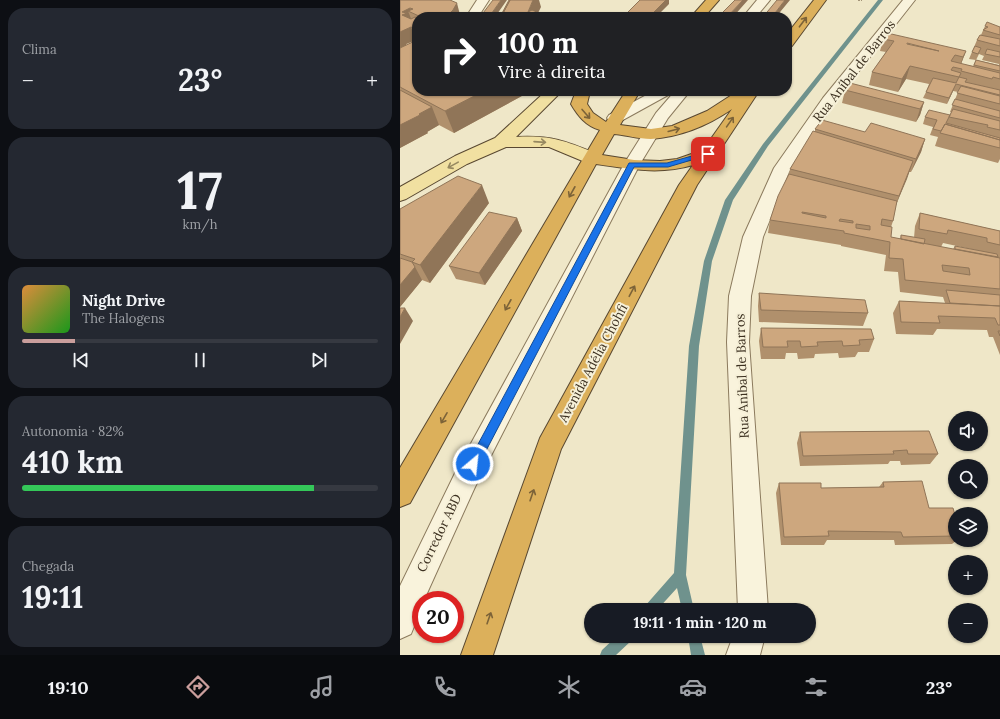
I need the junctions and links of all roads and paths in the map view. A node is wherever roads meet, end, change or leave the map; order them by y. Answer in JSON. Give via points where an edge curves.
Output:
{"nodes":[{"id":1,"x":483,"y":0,"type":"edge"},
{"id":2,"x":713,"y":0,"type":"edge"},
{"id":3,"x":764,"y":0,"type":"edge"},
{"id":4,"x":820,"y":0,"type":"edge"},
{"id":5,"x":858,"y":0,"type":"edge"},
{"id":6,"x":862,"y":0,"type":"edge"},
{"id":7,"x":909,"y":0,"type":"edge"},
{"id":8,"x":475,"y":12,"type":"edge"},
{"id":9,"x":701,"y":12,"type":"edge"},
{"id":10,"x":753,"y":12,"type":"edge"},
{"id":11,"x":792,"y":36,"type":"edge"},
{"id":12,"x":550,"y":96,"type":"edge"},
{"id":13,"x":581,"y":96,"type":"edge"},
{"id":14,"x":630,"y":96,"type":"edge"},
{"id":15,"x":657,"y":96,"type":"edge"},
{"id":16,"x":678,"y":96,"type":"edge"},
{"id":17,"x":740,"y":96,"type":"edge"},
{"id":18,"x":749,"y":96,"type":"edge"},
{"id":19,"x":612,"y":123,"type":"junction"},
{"id":20,"x":650,"y":134,"type":"junction"},
{"id":21,"x":501,"y":142,"type":"junction"},
{"id":22,"x":708,"y":154,"type":"junction"},
{"id":23,"x":591,"y":158,"type":"junction"},
{"id":24,"x":632,"y":164,"type":"junction"},
{"id":25,"x":400,"y":195,"type":"edge"},
{"id":26,"x":400,"y":212,"type":"edge"},
{"id":27,"x":400,"y":494,"type":"edge"},
{"id":28,"x":753,"y":603,"type":"edge"},
{"id":29,"x":400,"y":623,"type":"edge"},
{"id":30,"x":748,"y":643,"type":"edge"},
{"id":31,"x":477,"y":655,"type":"edge"},
{"id":32,"x":742,"y":655,"type":"edge"}],
"edges":[{"from":1,"to":8,"type":"street"},
{"from":2,"to":9,"type":"highway"},
{"from":3,"to":10,"type":"street"},
{"from":11,"to":4,"type":"highway","one_way":true},
{"from":5,"to":6,"type":"path"},
{"from":7,"to":28,"type":"street","name":"Rua Aníbal de Barros","via":[[828,101],[780,172],[753,237],[740,296],[738,342]]},
{"from":12,"to":21,"type":"main road"},
{"from":13,"to":19,"type":"highway","one_way":true,"via":[[579,104],[584,114],[594,122]]},
{"from":14,"to":19,"type":"highway"},
{"from":15,"to":19,"type":"street"},
{"from":16,"to":20,"type":"street","name":"Corredor ABD"},
{"from":20,"to":17,"type":"highway","one_way":true,"via":[[671,132],[689,126]]},
{"from":22,"to":18,"type":"highway","name":"Avenida Adélia Chohfi","one_way":true},
{"from":19,"to":20,"type":"highway"},
{"from":19,"to":23,"type":"highway"},
{"from":20,"to":24,"type":"street","name":"Corredor ABD"},
{"from":21,"to":23,"type":"main road","one_way":true,"via":[[550,142],[566,146]]},
{"from":21,"to":25,"type":"main road","one_way":true,"via":[[461,160]]},
{"from":21,"to":26,"type":"main road","via":[[490,158]]},
{"from":22,"to":24,"type":"highway","via":[[668,165]]},
{"from":31,"to":22,"type":"highway","name":"Avenida Adélia Chohfi","one_way":true,"via":[[549,446],[688,185]]},
{"from":23,"to":24,"type":"highway"},
{"from":23,"to":27,"type":"highway","one_way":true},
{"from":24,"to":29,"type":"street","name":"Corredor ABD","via":[[466,478],[419,576]]},
{"from":30,"to":32,"type":"street"}]}
